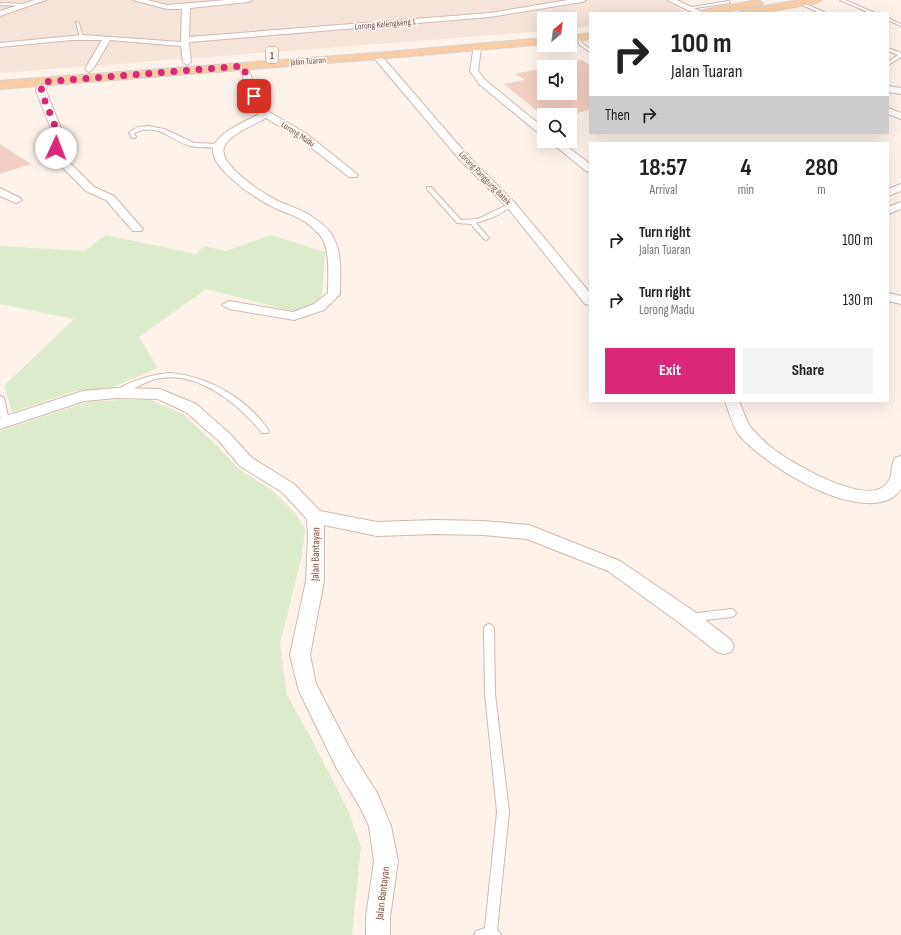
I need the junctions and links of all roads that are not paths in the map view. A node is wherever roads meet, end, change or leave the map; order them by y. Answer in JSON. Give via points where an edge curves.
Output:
{"nodes":[{"id":1,"x":42,"y":0,"type":"edge"},
{"id":2,"x":137,"y":0,"type":"edge"},
{"id":3,"x":248,"y":0,"type":"edge"},
{"id":4,"x":582,"y":0,"type":"edge"},
{"id":5,"x":671,"y":0,"type":"edge"},
{"id":6,"x":774,"y":0,"type":"edge"},
{"id":7,"x":817,"y":0,"type":"edge"},
{"id":8,"x":842,"y":0,"type":"edge"},
{"id":9,"x":729,"y":2,"type":"dead end"},
{"id":10,"x":0,"y":4,"type":"edge"},
{"id":11,"x":26,"y":5,"type":"junction"},
{"id":12,"x":798,"y":5,"type":"junction"},
{"id":13,"x":186,"y":6,"type":"junction"},
{"id":14,"x":688,"y":8,"type":"junction"},
{"id":15,"x":698,"y":12,"type":"edge"},
{"id":16,"x":709,"y":12,"type":"edge"},
{"id":17,"x":750,"y":12,"type":"edge"},
{"id":18,"x":820,"y":12,"type":"edge"},
{"id":19,"x":871,"y":12,"type":"edge"},
{"id":20,"x":0,"y":14,"type":"edge"},
{"id":21,"x":889,"y":19,"type":"edge"},
{"id":22,"x":77,"y":23,"type":"dead end"},
{"id":23,"x":901,"y":25,"type":"edge"},
{"id":24,"x":589,"y":30,"type":"edge"},
{"id":25,"x":577,"y":34,"type":"edge"},
{"id":26,"x":537,"y":36,"type":"edge"},
{"id":27,"x":577,"y":36,"type":"edge"},
{"id":28,"x":589,"y":36,"type":"edge"},
{"id":29,"x":82,"y":37,"type":"junction"},
{"id":30,"x":107,"y":38,"type":"junction"},
{"id":31,"x":577,"y":40,"type":"edge"},
{"id":32,"x":186,"y":42,"type":"junction"},
{"id":33,"x":537,"y":42,"type":"edge"},
{"id":34,"x":0,"y":45,"type":"edge"},
{"id":35,"x":477,"y":47,"type":"junction"},
{"id":36,"x":889,"y":49,"type":"edge"},
{"id":37,"x":344,"y":50,"type":"junction"},
{"id":38,"x":589,"y":50,"type":"edge"},
{"id":39,"x":402,"y":54,"type":"junction"},
{"id":40,"x":901,"y":55,"type":"edge"},
{"id":41,"x":377,"y":56,"type":"junction"},
{"id":42,"x":187,"y":62,"type":"junction"},
{"id":43,"x":889,"y":63,"type":"edge"},
{"id":44,"x":243,"y":66,"type":"junction"},
{"id":45,"x":89,"y":70,"type":"junction"},
{"id":46,"x":0,"y":76,"type":"edge"},
{"id":47,"x":43,"y":82,"type":"junction"},
{"id":48,"x":0,"y":85,"type":"edge"},
{"id":49,"x":889,"y":89,"type":"edge"},
{"id":50,"x":901,"y":91,"type":"edge"},
{"id":51,"x":889,"y":111,"type":"edge"},
{"id":52,"x":265,"y":115,"type":"junction"},
{"id":53,"x":901,"y":116,"type":"edge"},
{"id":54,"x":537,"y":127,"type":"edge"},
{"id":55,"x":134,"y":137,"type":"dead end"},
{"id":56,"x":219,"y":146,"type":"junction"},
{"id":57,"x":563,"y":148,"type":"edge"},
{"id":58,"x":589,"y":168,"type":"edge"},
{"id":59,"x":353,"y":175,"type":"dead end"},
{"id":60,"x":901,"y":187,"type":"edge"},
{"id":61,"x":429,"y":188,"type":"dead end"},
{"id":62,"x":0,"y":191,"type":"edge"},
{"id":63,"x":889,"y":193,"type":"edge"},
{"id":64,"x":16,"y":200,"type":"dead end"},
{"id":65,"x":510,"y":205,"type":"junction"},
{"id":66,"x":901,"y":205,"type":"edge"},
{"id":67,"x":889,"y":211,"type":"edge"},
{"id":68,"x":473,"y":223,"type":"junction"},
{"id":69,"x":137,"y":229,"type":"dead end"},
{"id":70,"x":486,"y":238,"type":"dead end"},
{"id":71,"x":889,"y":297,"type":"edge"},
{"id":72,"x":589,"y":300,"type":"edge"},
{"id":73,"x":901,"y":300,"type":"edge"},
{"id":74,"x":228,"y":305,"type":"dead end"},
{"id":75,"x":117,"y":393,"type":"junction"},
{"id":76,"x":0,"y":398,"type":"edge"},
{"id":77,"x":732,"y":402,"type":"edge"},
{"id":78,"x":2,"y":422,"type":"edge"},
{"id":79,"x":265,"y":430,"type":"dead end"},
{"id":80,"x":901,"y":462,"type":"edge"},
{"id":81,"x":315,"y":517,"type":"junction"},
{"id":82,"x":731,"y":612,"type":"dead end"},
{"id":83,"x":688,"y":618,"type":"junction"},
{"id":84,"x":489,"y":628,"type":"dead end"},
{"id":85,"x":724,"y":646,"type":"dead end"},
{"id":86,"x":489,"y":934,"type":"edge"},
{"id":87,"x":378,"y":935,"type":"edge"}],
"edges":[{"from":1,"to":11,"type":"street"},
{"from":2,"to":13,"type":"street","via":[[167,6]]},
{"from":3,"to":13,"type":"street"},
{"from":4,"to":32,"type":"street","name":"Lorong Kelengkeng 1","via":[[490,15]]},
{"from":5,"to":14,"type":"street"},
{"from":6,"to":16,"type":"main road"},
{"from":7,"to":12,"type":"main road"},
{"from":8,"to":19,"type":"lane"},
{"from":9,"to":14,"type":"lane"},
{"from":10,"to":11,"type":"lane"},
{"from":11,"to":20,"type":"street"},
{"from":12,"to":17,"type":"main road"},
{"from":12,"to":18,"type":"lane"},
{"from":13,"to":32,"type":"street"},
{"from":14,"to":15,"type":"street"},
{"from":21,"to":23,"type":"lane"},
{"from":22,"to":29,"type":"lane"},
{"from":24,"to":25,"type":"main road"},
{"from":26,"to":37,"type":"main road","name":"Jalan Tuaran","number":"1"},
{"from":27,"to":28,"type":"main road"},
{"from":29,"to":30,"type":"street","name":"Lorong Kelengkeng 1"},
{"from":29,"to":34,"type":"street","name":"Lorong Kelengkeng 1"},
{"from":30,"to":32,"type":"street","name":"Lorong Kelengkeng 1","via":[[164,45]]},
{"from":30,"to":45,"type":"street"},
{"from":31,"to":38,"type":"lane"},
{"from":32,"to":42,"type":"street"},
{"from":33,"to":35,"type":"main road","name":"Jalan Tuaran","number":"1"},
{"from":35,"to":39,"type":"main road","name":"Jalan Tuaran","number":"1"},
{"from":35,"to":54,"type":"street","via":[[474,71],[482,82]]},
{"from":36,"to":40,"type":"lane"},
{"from":37,"to":39,"type":"main road","via":[[352,53],[399,50],[408,52]]},
{"from":37,"to":42,"type":"main road","name":"Jalan Tuaran","number":"1"},
{"from":39,"to":41,"type":"main road","name":"Jalan Tuaran","number":"1"},
{"from":40,"to":43,"type":"lane"},
{"from":41,"to":44,"type":"main road","name":"Jalan Tuaran","number":"1"},
{"from":41,"to":65,"type":"street","name":"Lorong Ranggung Batek","via":[[464,158]]},
{"from":42,"to":45,"type":"main road","name":"Jalan Tuaran","number":"1"},
{"from":44,"to":47,"type":"main road","name":"Jalan Tuaran","number":"1"},
{"from":44,"to":52,"type":"street","via":[[260,111]]},
{"from":45,"to":46,"type":"main road","name":"Jalan Tuaran","number":"1"},
{"from":47,"to":48,"type":"main road","name":"Jalan Tuaran","number":"1"},
{"from":47,"to":69,"type":"street","via":[[41,91],[59,136],[56,148],[64,163],[90,189],[110,198]]},
{"from":49,"to":50,"type":"street"},
{"from":51,"to":53,"type":"street"},
{"from":52,"to":56,"type":"street","via":[[227,136]]},
{"from":52,"to":59,"type":"street","name":"Lorong Madu","via":[[303,136]]},
{"from":55,"to":56,"type":"lane","via":[[131,132],[156,127],[191,144]]},
{"from":56,"to":74,"type":"street","via":[[218,154],[224,165],[246,186],[273,203],[307,218],[325,233],[334,256],[334,294],[319,307],[294,316]]},
{"from":57,"to":58,"type":"street"},
{"from":60,"to":63,"type":"street"},
{"from":61,"to":68,"type":"lane","via":[[459,222]]},
{"from":62,"to":64,"type":"street"},
{"from":65,"to":68,"type":"lane","via":[[484,220]]},
{"from":65,"to":72,"type":"street","name":"Lorong Ranggung Batek"},
{"from":66,"to":67,"type":"street"},
{"from":68,"to":70,"type":"lane"},
{"from":71,"to":73,"type":"street"},
{"from":75,"to":78,"type":"street","name":"Jalan Bantayan","via":[[83,396]]},
{"from":75,"to":79,"type":"lane","via":[[148,379],[168,375],[193,379],[218,390],[255,417]]},
{"from":75,"to":81,"type":"street","name":"Jalan Bantayan","via":[[160,394],[191,408],[225,438],[246,462],[288,488]]},
{"from":76,"to":78,"type":"lane"},
{"from":77,"to":80,"type":"street","via":[[744,430],[766,452],[846,495],[870,497],[887,493],[899,481]]},
{"from":81,"to":83,"type":"street","via":[[377,529],[434,526],[529,532],[614,566]]},
{"from":81,"to":87,"type":"street","name":"Jalan Bantayan","via":[[315,581],[300,655],[306,685],[380,826],[386,861]]},
{"from":82,"to":83,"type":"lane"},
{"from":83,"to":85,"type":"street"},
{"from":84,"to":86,"type":"lane","via":[[490,694],[503,812]]}]}
